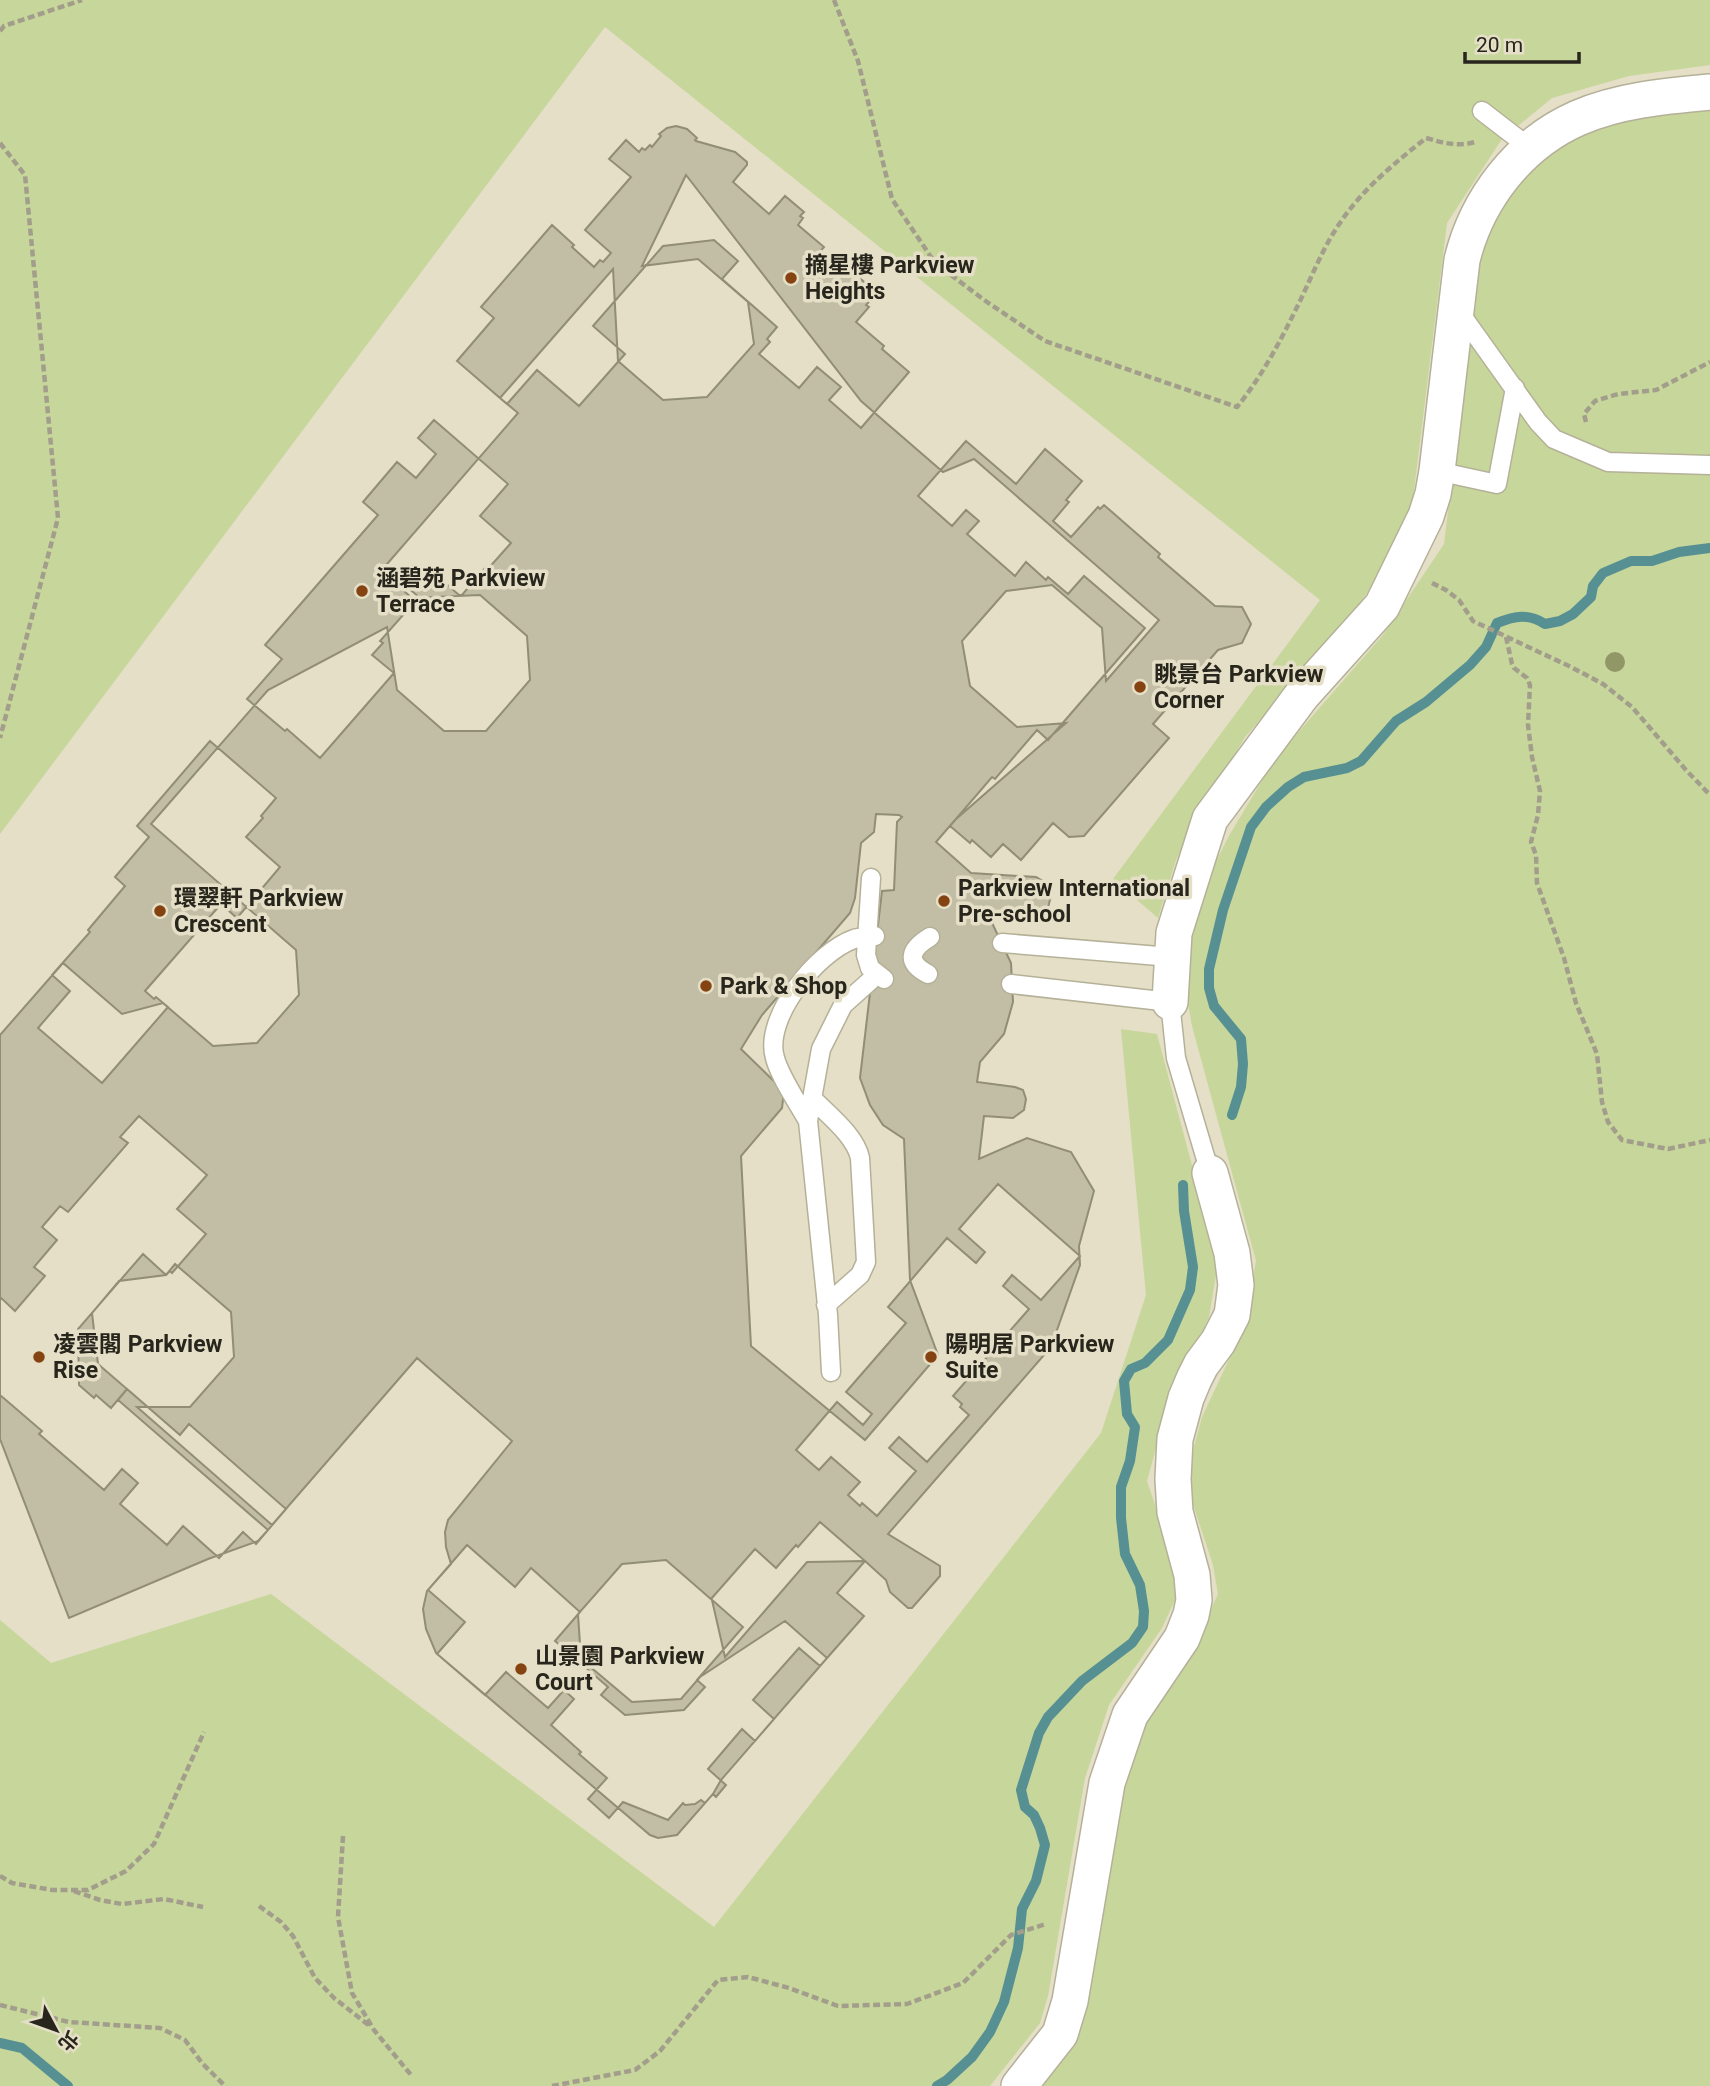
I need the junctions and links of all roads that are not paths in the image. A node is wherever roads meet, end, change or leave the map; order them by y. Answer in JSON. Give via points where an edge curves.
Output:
{"nodes":[{"id":1,"x":1710,"y":92,"type":"edge"},
{"id":2,"x":1482,"y":111,"type":"dead end"},
{"id":3,"x":1530,"y":148,"type":"junction"},
{"id":4,"x":1456,"y":308,"type":"junction"},
{"id":5,"x":1515,"y":388,"type":"junction"},
{"id":6,"x":1710,"y":465,"type":"edge"},
{"id":7,"x":1437,"y":471,"type":"junction"},
{"id":8,"x":871,"y":878,"type":"dead end"},
{"id":9,"x":871,"y":937,"type":"junction"},
{"id":10,"x":930,"y":937,"type":"dead end"},
{"id":11,"x":1002,"y":943,"type":"dead end"},
{"id":12,"x":1171,"y":957,"type":"junction"},
{"id":13,"x":928,"y":974,"type":"dead end"},
{"id":14,"x":1011,"y":984,"type":"dead end"},
{"id":15,"x":1170,"y":1002,"type":"junction"},
{"id":16,"x":812,"y":1098,"type":"junction"},
{"id":17,"x":808,"y":1121,"type":"junction"},
{"id":18,"x":1210,"y":1173,"type":"joint"},
{"id":19,"x":826,"y":1305,"type":"junction"},
{"id":20,"x":831,"y":1372,"type":"dead end"},
{"id":21,"x":1019,"y":2086,"type":"edge"}],
"edges":[{"from":1,"to":3,"type":"street","via":[[1613,106],[1579,117]]},
{"from":2,"to":3,"type":"lane"},
{"from":3,"to":4,"type":"street","via":[[1493,189],[1471,230]]},
{"from":4,"to":5,"type":"lane"},
{"from":4,"to":7,"type":"street"},
{"from":5,"to":6,"type":"lane","via":[[1555,439],[1608,462]]},
{"from":5,"to":7,"type":"lane","via":[[1497,484]]},
{"from":7,"to":12,"type":"street","via":[[1426,516],[1382,606],[1302,695],[1210,819],[1174,933]]},
{"from":8,"to":9,"type":"lane"},
{"from":9,"to":16,"type":"lane","via":[[866,955],[878,979],[843,1005],[821,1049]]},
{"from":9,"to":17,"type":"lane","via":[[854,939],[819,960],[787,1003],[774,1032],[774,1057]]},
{"from":10,"to":13,"type":"lane","via":[[918,944],[912,960]]},
{"from":11,"to":12,"type":"lane"},
{"from":12,"to":15,"type":"street"},
{"from":14,"to":15,"type":"lane"},
{"from":15,"to":18,"type":"lane","via":[[1176,1058]]},
{"from":16,"to":17,"type":"lane"},
{"from":16,"to":19,"type":"lane","via":[[852,1139],[860,1158],[866,1262],[860,1275]]},
{"from":17,"to":19,"type":"lane"},
{"from":18,"to":21,"type":"street","via":[[1236,1285],[1231,1315],[1194,1379],[1175,1439],[1173,1494],[1194,1601],[1182,1639],[1130,1714],[1107,1783],[1070,2001],[1060,2034]]},
{"from":19,"to":20,"type":"lane"}]}
